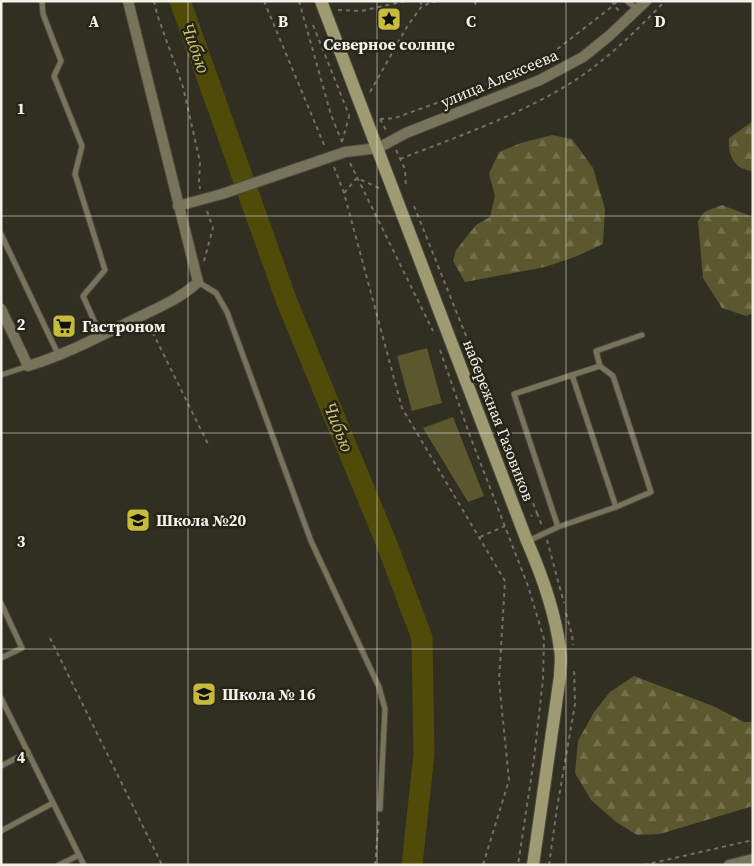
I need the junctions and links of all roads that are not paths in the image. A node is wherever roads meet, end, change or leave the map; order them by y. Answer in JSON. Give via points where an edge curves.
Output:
{"nodes":[{"id":1,"x":42,"y":1,"type":"edge"},
{"id":2,"x":128,"y":1,"type":"edge"},
{"id":3,"x":627,"y":1,"type":"edge"},
{"id":4,"x":646,"y":1,"type":"edge"},
{"id":5,"x":326,"y":6,"type":"edge"},
{"id":6,"x":637,"y":9,"type":"junction"},
{"id":7,"x":378,"y":148,"type":"junction"},
{"id":8,"x":178,"y":206,"type":"junction"},
{"id":9,"x":1,"y":234,"type":"edge"},
{"id":10,"x":198,"y":282,"type":"junction"},
{"id":11,"x":1,"y":309,"type":"edge"},
{"id":12,"x":642,"y":335,"type":"dead end"},
{"id":13,"x":101,"y":336,"type":"junction"},
{"id":14,"x":58,"y":354,"type":"junction"},
{"id":15,"x":28,"y":366,"type":"junction"},
{"id":16,"x":600,"y":366,"type":"junction"},
{"id":17,"x":1,"y":375,"type":"edge"},
{"id":18,"x":572,"y":375,"type":"junction"},
{"id":19,"x":616,"y":507,"type":"junction"},
{"id":20,"x":558,"y":527,"type":"junction"},
{"id":21,"x":527,"y":541,"type":"junction"},
{"id":22,"x":1,"y":603,"type":"edge"},
{"id":23,"x":1,"y":658,"type":"edge"},
{"id":24,"x":1,"y":698,"type":"edge"},
{"id":25,"x":28,"y":752,"type":"junction"},
{"id":26,"x":1,"y":766,"type":"edge"},
{"id":27,"x":53,"y":803,"type":"junction"},
{"id":28,"x":380,"y":809,"type":"road end"},
{"id":29,"x":1,"y":831,"type":"edge"},
{"id":30,"x":79,"y":855,"type":"junction"},
{"id":31,"x":753,"y":859,"type":"edge"},
{"id":32,"x":59,"y":865,"type":"edge"},
{"id":33,"x":84,"y":865,"type":"edge"},
{"id":34,"x":533,"y":865,"type":"edge"},
{"id":35,"x":729,"y":865,"type":"edge"}],
"edges":[{"from":1,"to":13,"type":"lane","via":[[43,14],[61,61],[54,76],[82,146],[75,174],[105,270],[83,296]]},
{"from":2,"to":8,"type":"street"},
{"from":3,"to":6,"type":"lane"},
{"from":4,"to":6,"type":"street","name":"улица Алексеева"},
{"from":5,"to":7,"type":"main road","name":"набережная Газовиков"},
{"from":6,"to":7,"type":"street","name":"улица Алексеева","via":[[583,57],[540,80],[406,133]]},
{"from":7,"to":8,"type":"street","via":[[344,147],[329,157]]},
{"from":7,"to":21,"type":"main road","name":"набережная Газовиков"},
{"from":8,"to":10,"type":"street"},
{"from":9,"to":14,"type":"lane"},
{"from":10,"to":13,"type":"street","via":[[185,294]]},
{"from":10,"to":28,"type":"lane","via":[[216,293],[227,312],[311,540],[379,687],[385,710]]},
{"from":11,"to":15,"type":"street"},
{"from":12,"to":16,"type":"lane","via":[[596,351]]},
{"from":13,"to":14,"type":"street"},
{"from":14,"to":15,"type":"street"},
{"from":15,"to":17,"type":"lane"},
{"from":16,"to":18,"type":"lane"},
{"from":16,"to":19,"type":"lane","via":[[612,376],[651,492]]},
{"from":18,"to":19,"type":"lane"},
{"from":18,"to":20,"type":"lane","via":[[514,394]]},
{"from":19,"to":20,"type":"lane"},
{"from":20,"to":21,"type":"lane"},
{"from":21,"to":34,"type":"main road","name":"набережная Газовиков","via":[[552,608],[561,651]]},
{"from":22,"to":23,"type":"lane","via":[[22,648]]},
{"from":24,"to":25,"type":"lane"},
{"from":25,"to":26,"type":"lane"},
{"from":25,"to":27,"type":"lane"},
{"from":27,"to":29,"type":"lane"},
{"from":27,"to":30,"type":"lane"},
{"from":30,"to":32,"type":"lane"},
{"from":30,"to":33,"type":"lane"},
{"from":31,"to":35,"type":"street"}]}
